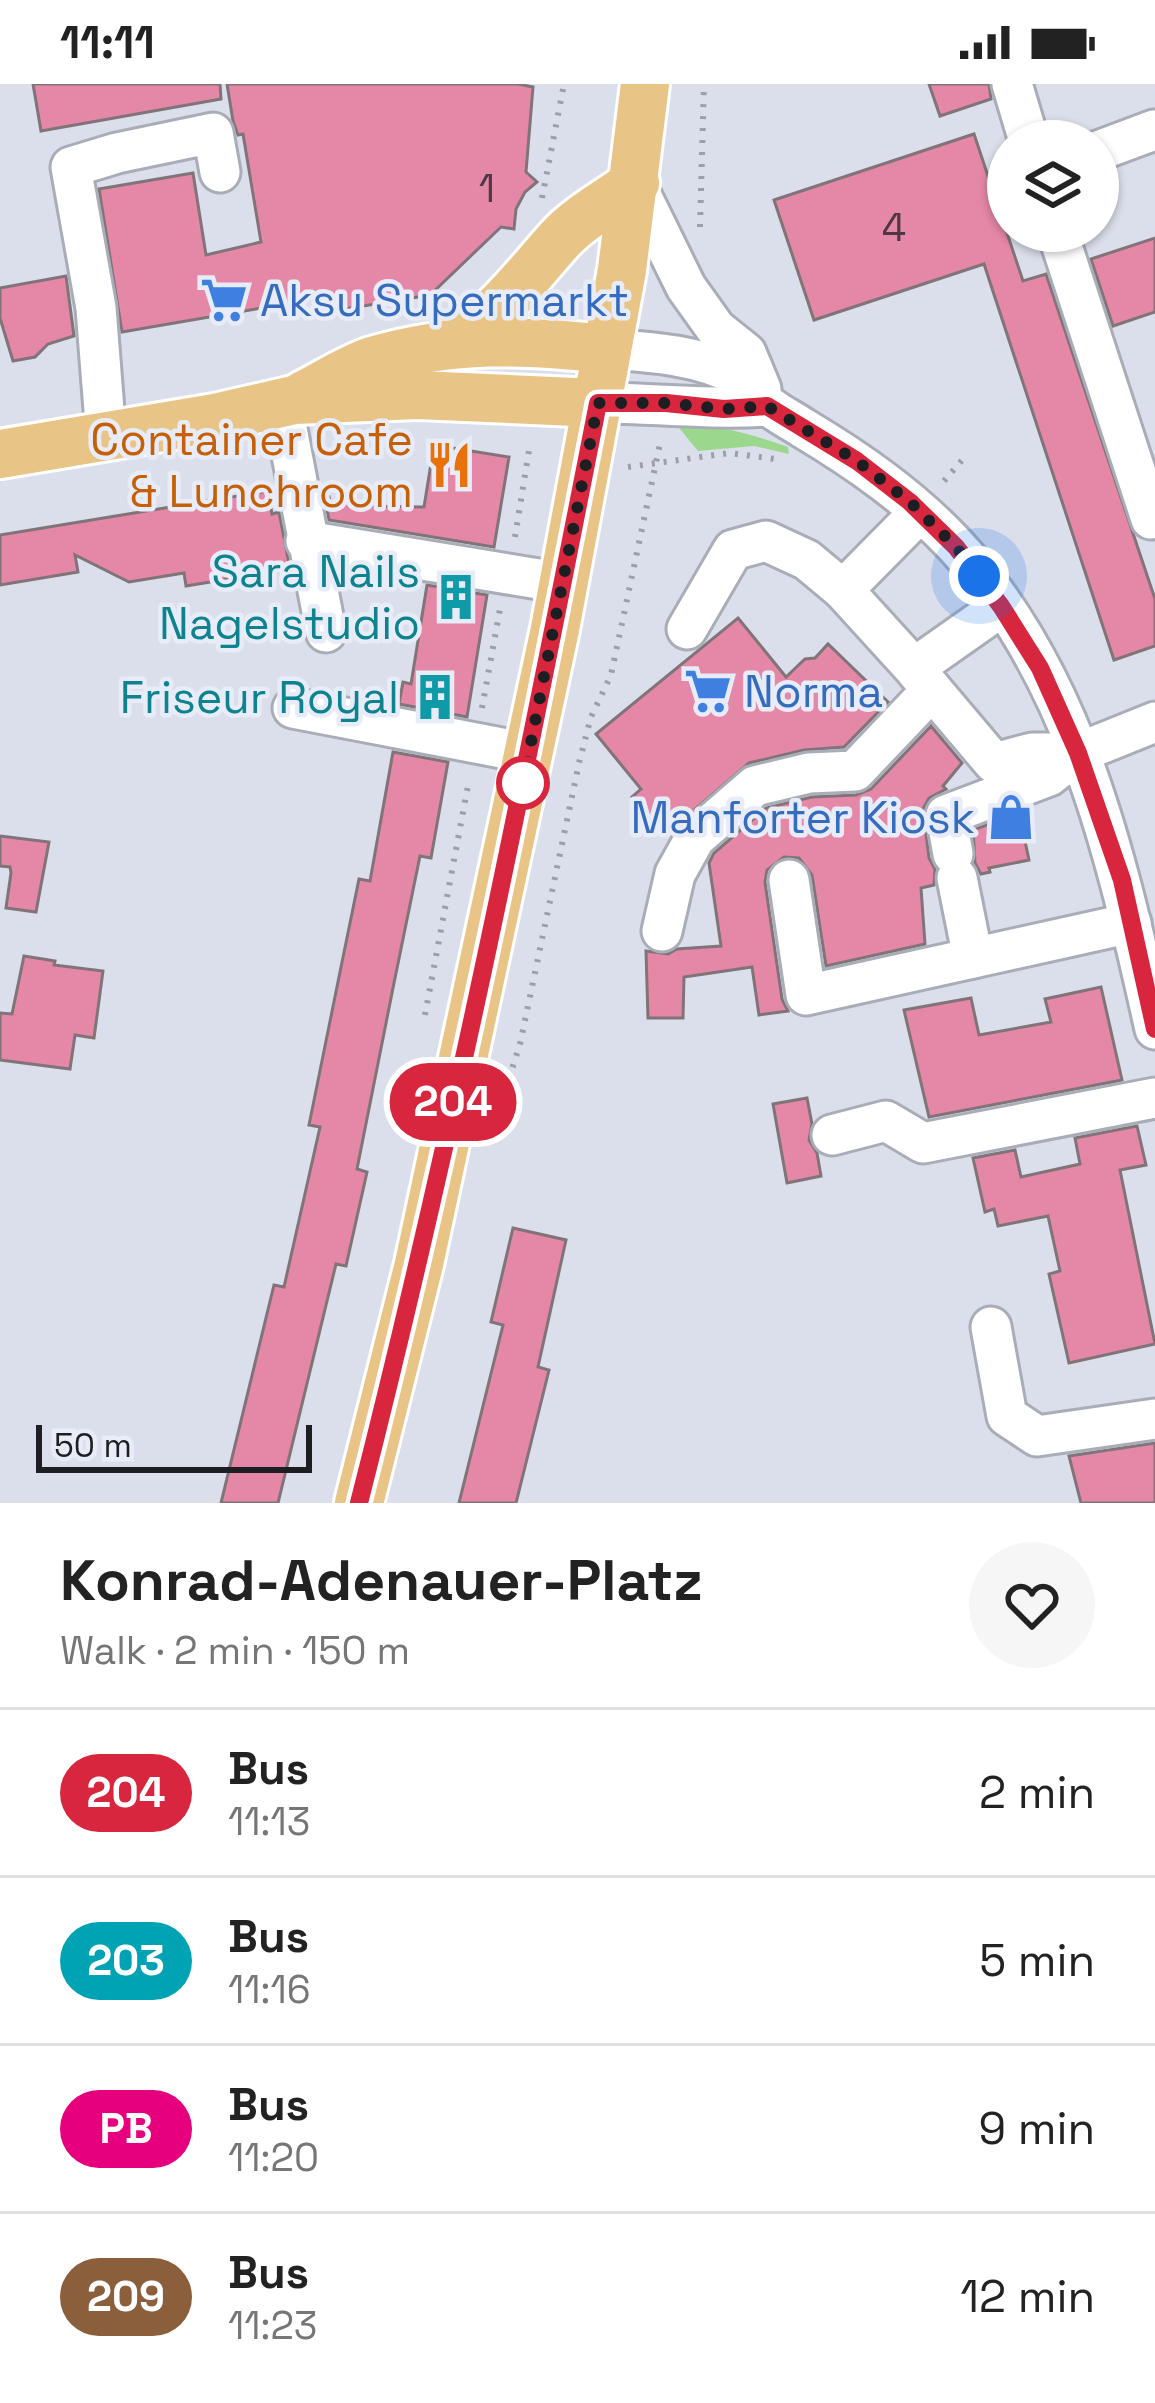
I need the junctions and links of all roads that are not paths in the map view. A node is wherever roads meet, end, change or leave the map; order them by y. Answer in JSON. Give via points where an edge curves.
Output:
{"nodes":[{"id":1,"x":645,"y":84,"type":"edge"},
{"id":2,"x":1012,"y":84,"type":"edge"},
{"id":3,"x":1023,"y":120,"type":"edge"},
{"id":4,"x":1154,"y":130,"type":"edge"},
{"id":5,"x":1119,"y":143,"type":"edge"},
{"id":6,"x":220,"y":172,"type":"dead end"},
{"id":7,"x":635,"y":184,"type":"junction"},
{"id":8,"x":1064,"y":252,"type":"edge"},
{"id":9,"x":454,"y":342,"type":"junction"},
{"id":10,"x":607,"y":349,"type":"junction"},
{"id":11,"x":288,"y":401,"type":"junction"},
{"id":12,"x":598,"y":403,"type":"junction"},
{"id":13,"x":767,"y":406,"type":"junction"},
{"id":14,"x":106,"y":436,"type":"junction"},
{"id":15,"x":0,"y":454,"type":"edge"},
{"id":16,"x":920,"y":512,"type":"junction"},
{"id":17,"x":1155,"y":518,"type":"edge"},
{"id":18,"x":307,"y":541,"type":"junction"},
{"id":19,"x":563,"y":584,"type":"junction"},
{"id":20,"x":843,"y":590,"type":"junction"},
{"id":21,"x":1001,"y":606,"type":"junction"},
{"id":22,"x":687,"y":629,"type":"dead end"},
{"id":23,"x":326,"y":632,"type":"dead end"},
{"id":24,"x":923,"y":679,"type":"junction"},
{"id":25,"x":293,"y":708,"type":"dead end"},
{"id":26,"x":1155,"y":722,"type":"edge"},
{"id":27,"x":528,"y":753,"type":"junction"},
{"id":28,"x":1078,"y":753,"type":"junction"},
{"id":29,"x":789,"y":880,"type":"dead end"},
{"id":30,"x":1131,"y":923,"type":"junction"},
{"id":31,"x":662,"y":931,"type":"dead end"},
{"id":32,"x":973,"y":958,"type":"junction"},
{"id":33,"x":1155,"y":1029,"type":"edge"},
{"id":34,"x":1155,"y":1098,"type":"edge"},
{"id":35,"x":832,"y":1135,"type":"dead end"},
{"id":36,"x":991,"y":1327,"type":"dead end"},
{"id":37,"x":1155,"y":1419,"type":"edge"},
{"id":38,"x":359,"y":1503,"type":"edge"}],
"edges":[{"from":1,"to":7,"type":"main road"},
{"from":2,"to":3,"type":"street"},
{"from":4,"to":5,"type":"street"},
{"from":6,"to":14,"type":"street","via":[[213,133],[71,167],[96,308]]},
{"from":7,"to":9,"type":"main road","via":[[563,236],[488,321]]},
{"from":7,"to":10,"type":"main road"},
{"from":7,"to":13,"type":"street","via":[[686,287],[716,329],[746,353]]},
{"from":8,"to":17,"type":"street"},
{"from":9,"to":10,"type":"main road"},
{"from":9,"to":11,"type":"main road","via":[[368,362]]},
{"from":10,"to":12,"type":"main road"},
{"from":10,"to":13,"type":"street","via":[[672,354],[720,369],[744,378]]},
{"from":11,"to":12,"type":"main road","via":[[418,395]]},
{"from":11,"to":14,"type":"main road"},
{"from":11,"to":18,"type":"street"},
{"from":12,"to":13,"type":"street"},
{"from":12,"to":19,"type":"main road"},
{"from":13,"to":16,"type":"street","via":[[857,461]]},
{"from":14,"to":15,"type":"main road"},
{"from":16,"to":20,"type":"street"},
{"from":16,"to":21,"type":"street"},
{"from":18,"to":19,"type":"street"},
{"from":18,"to":23,"type":"street"},
{"from":19,"to":27,"type":"main road"},
{"from":20,"to":22,"type":"street","via":[[807,560],[766,542],[734,550]]},
{"from":20,"to":24,"type":"street"},
{"from":21,"to":24,"type":"street"},
{"from":21,"to":28,"type":"street"},
{"from":24,"to":28,"type":"street","via":[[994,763]]},
{"from":24,"to":31,"type":"street","via":[[855,771],[755,786],[695,838],[675,874]]},
{"from":25,"to":27,"type":"street"},
{"from":26,"to":28,"type":"street"},
{"from":27,"to":38,"type":"main road"},
{"from":28,"to":30,"type":"street"},
{"from":28,"to":32,"type":"street","via":[[1049,776],[946,815]]},
{"from":29,"to":32,"type":"street","via":[[806,995]]},
{"from":30,"to":32,"type":"street"},
{"from":30,"to":33,"type":"street"},
{"from":34,"to":35,"type":"street","via":[[923,1143],[886,1121]]},
{"from":36,"to":37,"type":"street","via":[[1007,1416],[1037,1436]]}]}
